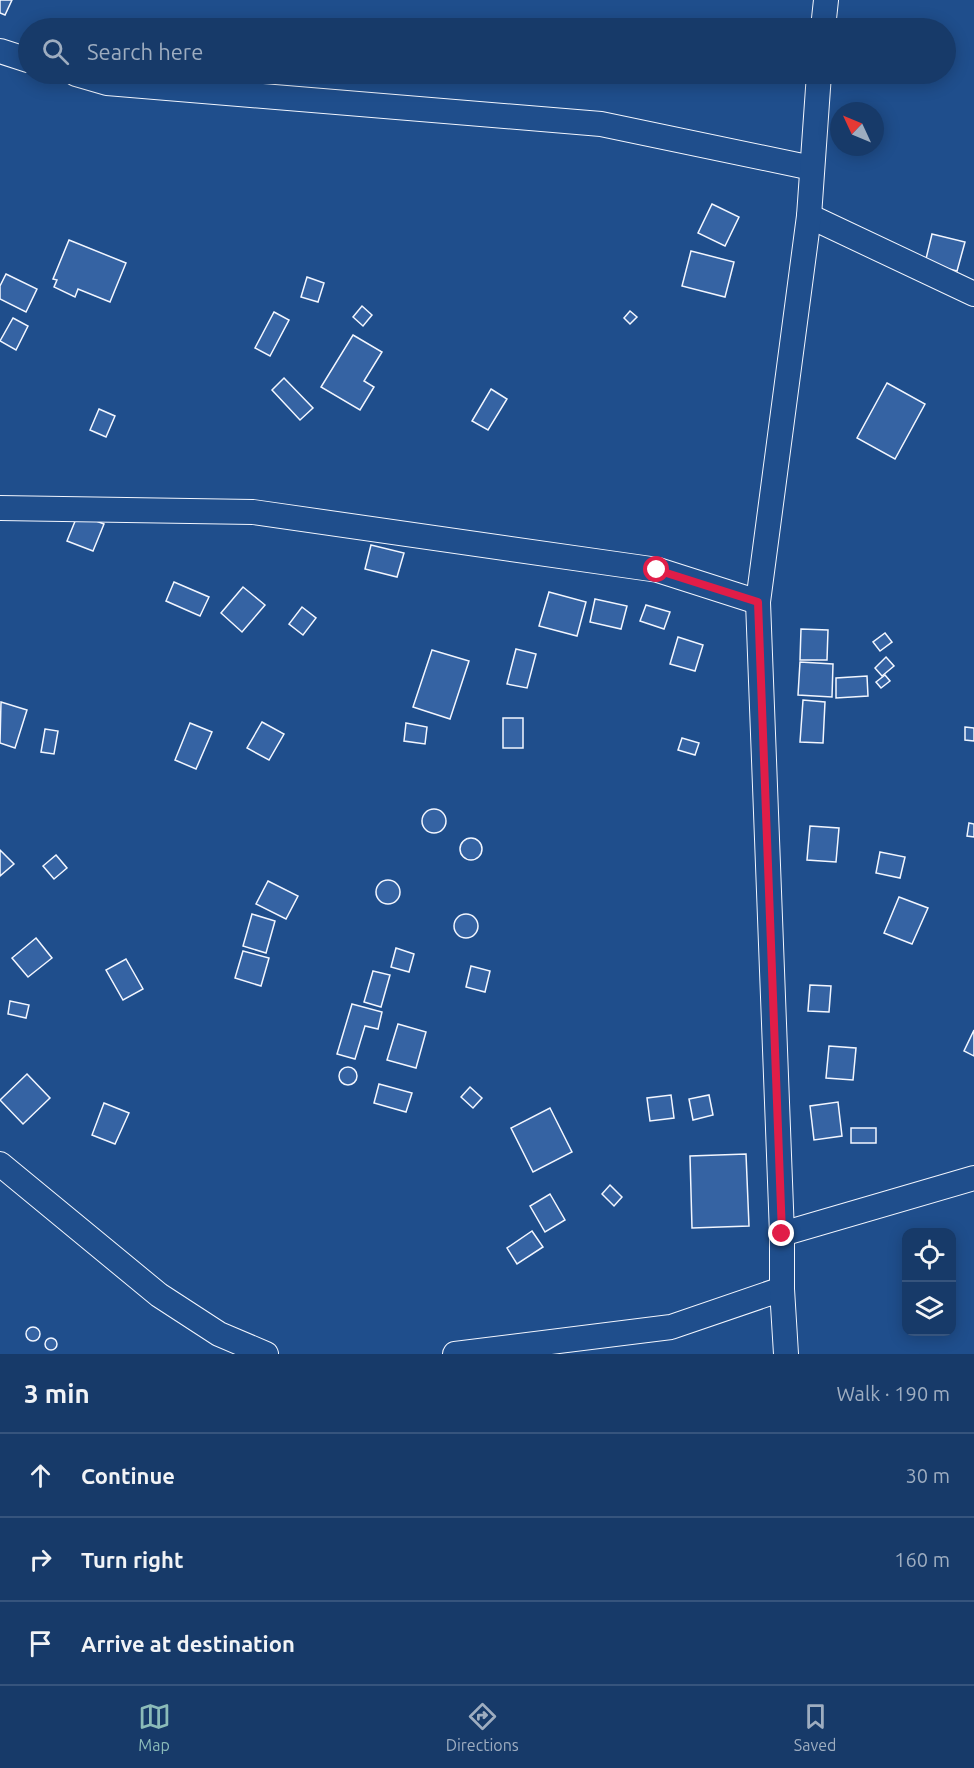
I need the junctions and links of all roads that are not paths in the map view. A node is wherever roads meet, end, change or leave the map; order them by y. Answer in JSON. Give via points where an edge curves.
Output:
{"nodes":[{"id":1,"x":826,"y":0,"type":"edge"},
{"id":2,"x":824,"y":18,"type":"edge"},
{"id":3,"x":0,"y":51,"type":"edge"},
{"id":4,"x":18,"y":57,"type":"edge"},
{"id":5,"x":119,"y":84,"type":"edge"},
{"id":6,"x":818,"y":84,"type":"edge"},
{"id":7,"x":812,"y":168,"type":"junction"},
{"id":8,"x":808,"y":216,"type":"junction"},
{"id":9,"x":974,"y":294,"type":"edge"},
{"id":10,"x":0,"y":508,"type":"edge"},
{"id":11,"x":758,"y":602,"type":"junction"},
{"id":12,"x":0,"y":1164,"type":"edge"},
{"id":13,"x":974,"y":1178,"type":"edge"},
{"id":14,"x":782,"y":1234,"type":"junction"},
{"id":15,"x":782,"y":1289,"type":"junction"},
{"id":16,"x":266,"y":1354,"type":"edge"},
{"id":17,"x":455,"y":1354,"type":"edge"},
{"id":18,"x":786,"y":1354,"type":"edge"}],
"edges":[{"from":1,"to":2,"type":"street"},
{"from":3,"to":4,"type":"street"},
{"from":5,"to":7,"type":"street","via":[[601,124]]},
{"from":6,"to":7,"type":"street"},
{"from":7,"to":8,"type":"street"},
{"from":8,"to":9,"type":"street"},
{"from":8,"to":11,"type":"street"},
{"from":10,"to":11,"type":"street","via":[[253,512],[657,570]]},
{"from":11,"to":14,"type":"street"},
{"from":12,"to":16,"type":"street","via":[[159,1295],[219,1334]]},
{"from":13,"to":14,"type":"street"},
{"from":14,"to":15,"type":"street"},
{"from":15,"to":17,"type":"street","via":[[671,1327]]},
{"from":15,"to":18,"type":"street"}]}
